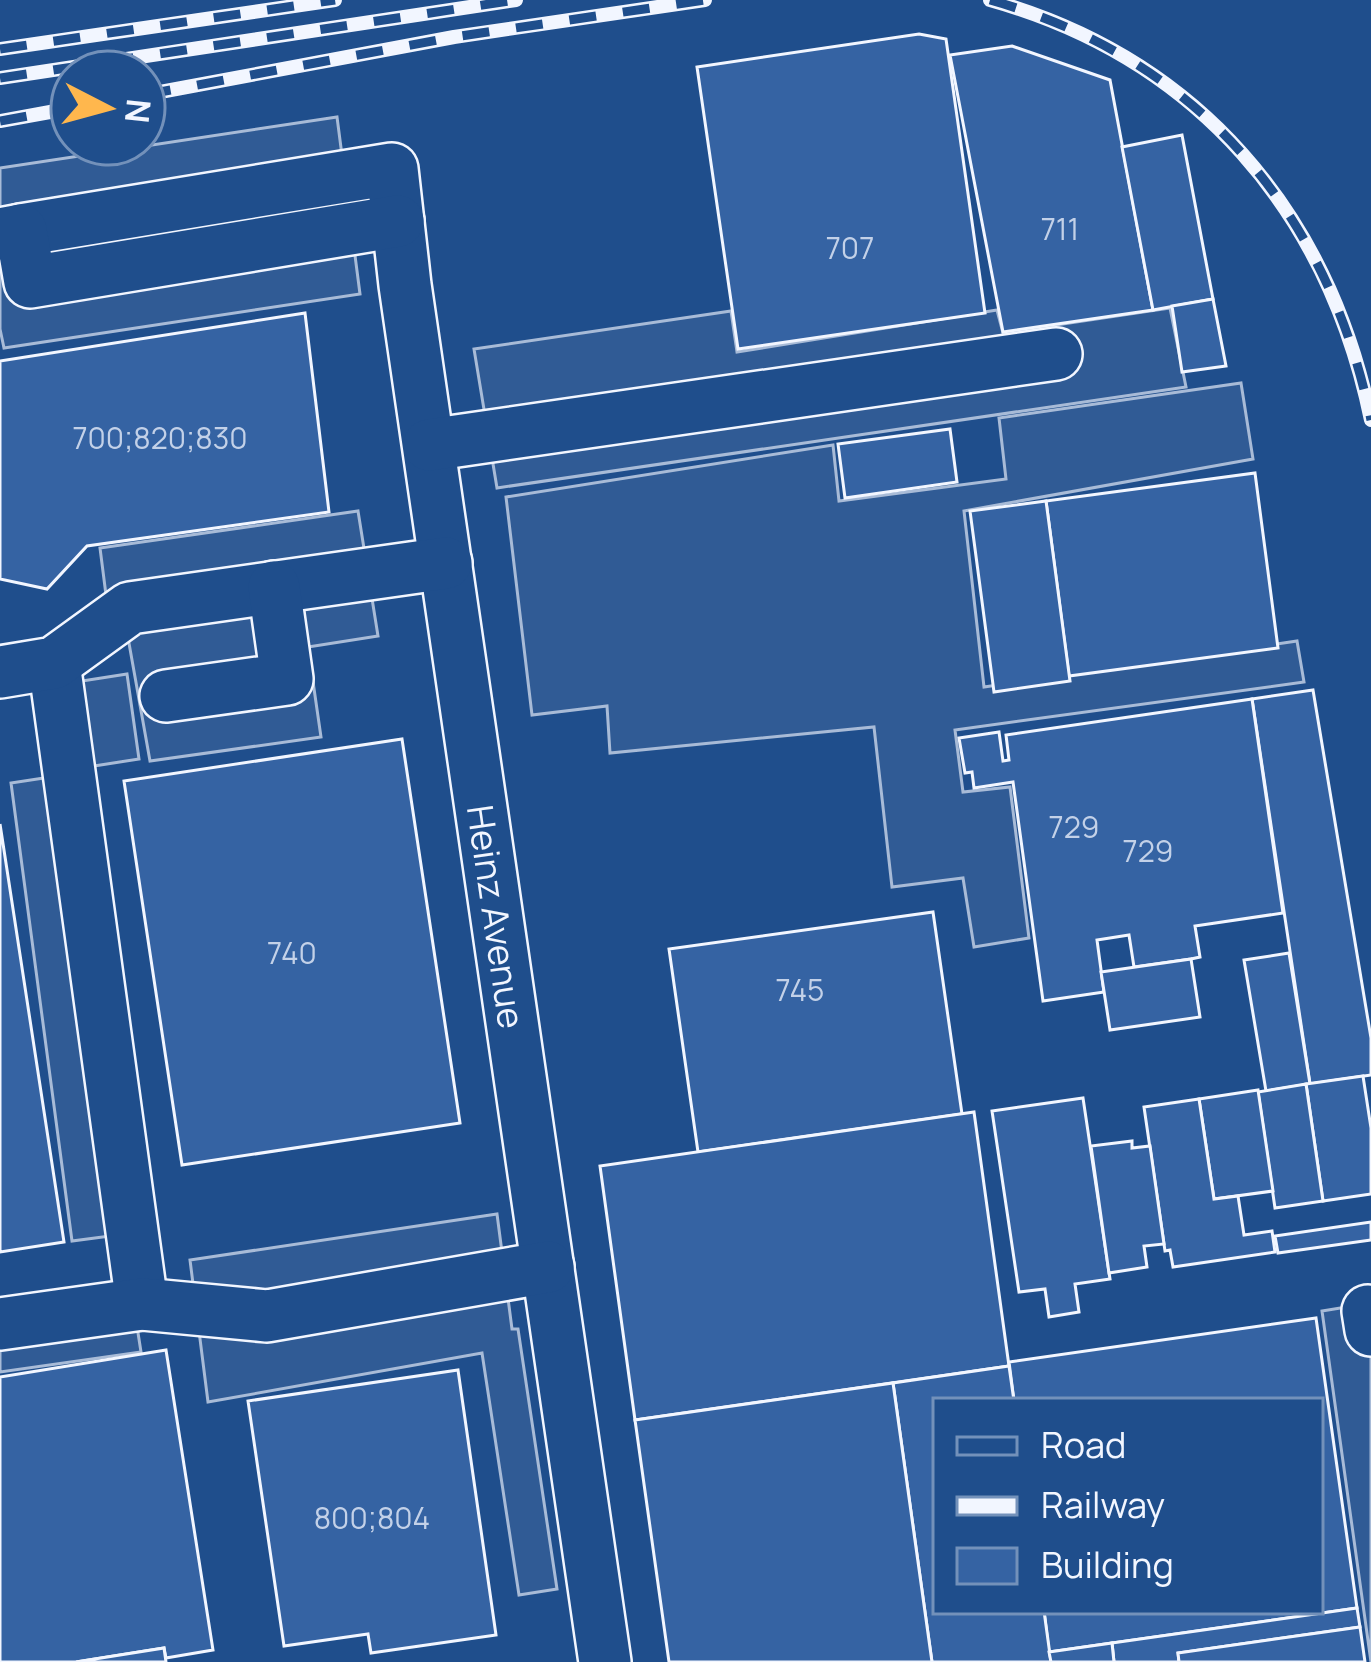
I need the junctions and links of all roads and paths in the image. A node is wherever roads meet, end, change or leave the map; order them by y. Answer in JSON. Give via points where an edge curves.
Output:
{"nodes":[{"id":1,"x":398,"y":221,"type":"junction"},
{"id":2,"x":11,"y":232,"type":"edge"},
{"id":3,"x":1056,"y":354,"type":"dead end"},
{"id":4,"x":429,"y":445,"type":"junction"},
{"id":5,"x":446,"y":562,"type":"junction"},
{"id":6,"x":274,"y":587,"type":"junction"},
{"id":7,"x":54,"y":663,"type":"junction"},
{"id":8,"x":0,"y":672,"type":"edge"},
{"id":9,"x":166,"y":696,"type":"dead end"},
{"id":10,"x":548,"y":1267,"type":"junction"},
{"id":11,"x":142,"y":1304,"type":"junction"},
{"id":12,"x":0,"y":1324,"type":"edge"},
{"id":13,"x":605,"y":1662,"type":"edge"}],
"edges":[{"from":1,"to":2,"type":"street","via":[[30,283]]},
{"from":1,"to":2,"type":"street","name":"Heinz Avenue","via":[[392,169]]},
{"from":1,"to":4,"type":"street","name":"Heinz Avenue"},
{"from":3,"to":4,"type":"street"},
{"from":4,"to":5,"type":"street","name":"Heinz Avenue"},
{"from":5,"to":6,"type":"street"},
{"from":5,"to":10,"type":"street","name":"Heinz Avenue"},
{"from":6,"to":7,"type":"street","via":[[130,608]]},
{"from":6,"to":9,"type":"street","via":[[287,680]]},
{"from":7,"to":8,"type":"street"},
{"from":7,"to":11,"type":"street"},
{"from":10,"to":11,"type":"street","via":[[267,1316]]},
{"from":10,"to":13,"type":"street","name":"Heinz Avenue"},
{"from":11,"to":12,"type":"street"}]}
